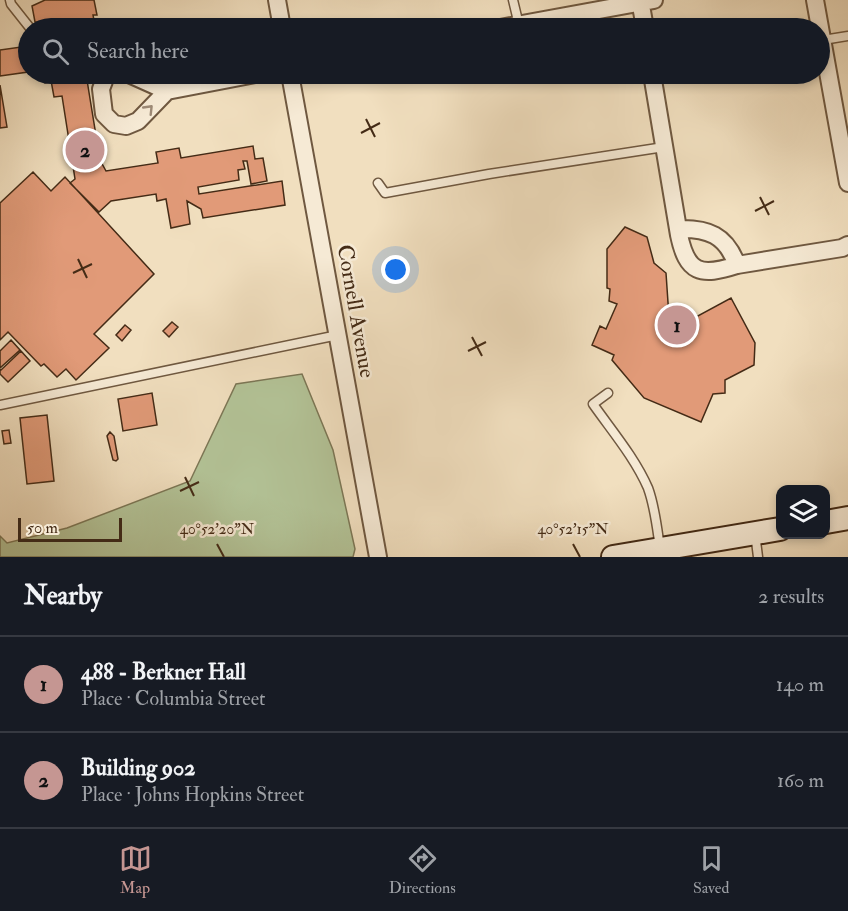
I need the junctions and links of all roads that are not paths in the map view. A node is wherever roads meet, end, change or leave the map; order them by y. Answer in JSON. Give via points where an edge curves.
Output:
{"nodes":[{"id":1,"x":10,"y":0,"type":"edge"},
{"id":2,"x":277,"y":0,"type":"edge"},
{"id":3,"x":513,"y":0,"type":"edge"},
{"id":4,"x":815,"y":0,"type":"edge"},
{"id":5,"x":645,"y":1,"type":"edge"},
{"id":6,"x":22,"y":18,"type":"edge"},
{"id":7,"x":280,"y":18,"type":"edge"},
{"id":8,"x":517,"y":18,"type":"edge"},
{"id":9,"x":556,"y":18,"type":"edge"},
{"id":10,"x":645,"y":18,"type":"edge"},
{"id":11,"x":819,"y":18,"type":"edge"},
{"id":12,"x":848,"y":36,"type":"edge"},
{"id":13,"x":830,"y":39,"type":"edge"},
{"id":14,"x":830,"y":71,"type":"edge"},
{"id":15,"x":103,"y":84,"type":"edge"},
{"id":16,"x":151,"y":84,"type":"edge"},
{"id":17,"x":203,"y":84,"type":"edge"},
{"id":18,"x":292,"y":84,"type":"edge"},
{"id":19,"x":654,"y":84,"type":"edge"},
{"id":20,"x":167,"y":91,"type":"junction"},
{"id":21,"x":844,"y":134,"type":"edge"},
{"id":22,"x":664,"y":147,"type":"junction"},
{"id":23,"x":378,"y":183,"type":"dead end"},
{"id":24,"x":848,"y":183,"type":"edge"},
{"id":25,"x":678,"y":229,"type":"junction"},
{"id":26,"x":848,"y":245,"type":"edge"},
{"id":27,"x":736,"y":265,"type":"junction"},
{"id":28,"x":338,"y":335,"type":"junction"},
{"id":29,"x":608,"y":393,"type":"dead end"},
{"id":30,"x":0,"y":405,"type":"edge"},
{"id":31,"x":848,"y":518,"type":"edge"},
{"id":32,"x":830,"y":521,"type":"edge"},
{"id":33,"x":776,"y":530,"type":"edge"},
{"id":34,"x":755,"y":533,"type":"junction"},
{"id":35,"x":660,"y":548,"type":"junction"},
{"id":36,"x":378,"y":557,"type":"edge"},
{"id":37,"x":613,"y":557,"type":"edge"},
{"id":38,"x":758,"y":557,"type":"edge"}],
"edges":[{"from":1,"to":6,"type":"lane"},
{"from":2,"to":7,"type":"street"},
{"from":3,"to":8,"type":"lane"},
{"from":4,"to":11,"type":"street"},
{"from":5,"to":9,"type":"street"},
{"from":5,"to":10,"type":"street"},
{"from":12,"to":13,"type":"lane"},
{"from":14,"to":21,"type":"street"},
{"from":15,"to":20,"type":"street","one_way":true,"via":[[104,114],[114,124],[126,126],[138,121]]},
{"from":16,"to":20,"type":"street"},
{"from":17,"to":20,"type":"street"},
{"from":18,"to":28,"type":"street","name":"Cornell Avenue"},
{"from":19,"to":22,"type":"street"},
{"from":21,"to":24,"type":"street"},
{"from":22,"to":23,"type":"lane","via":[[385,194]]},
{"from":22,"to":25,"type":"street"},
{"from":25,"to":27,"type":"street","via":[[694,228],[718,236],[731,249]]},
{"from":25,"to":27,"type":"street","via":[[683,254],[693,267],[704,271]]},
{"from":26,"to":27,"type":"street"},
{"from":28,"to":30,"type":"lane"},
{"from":28,"to":36,"type":"street","name":"Cornell Avenue"},
{"from":29,"to":35,"type":"lane","via":[[593,404],[647,487]]},
{"from":31,"to":32,"type":"street"},
{"from":33,"to":34,"type":"street"},
{"from":34,"to":35,"type":"street"},
{"from":34,"to":38,"type":"lane"},
{"from":35,"to":37,"type":"street"}]}
